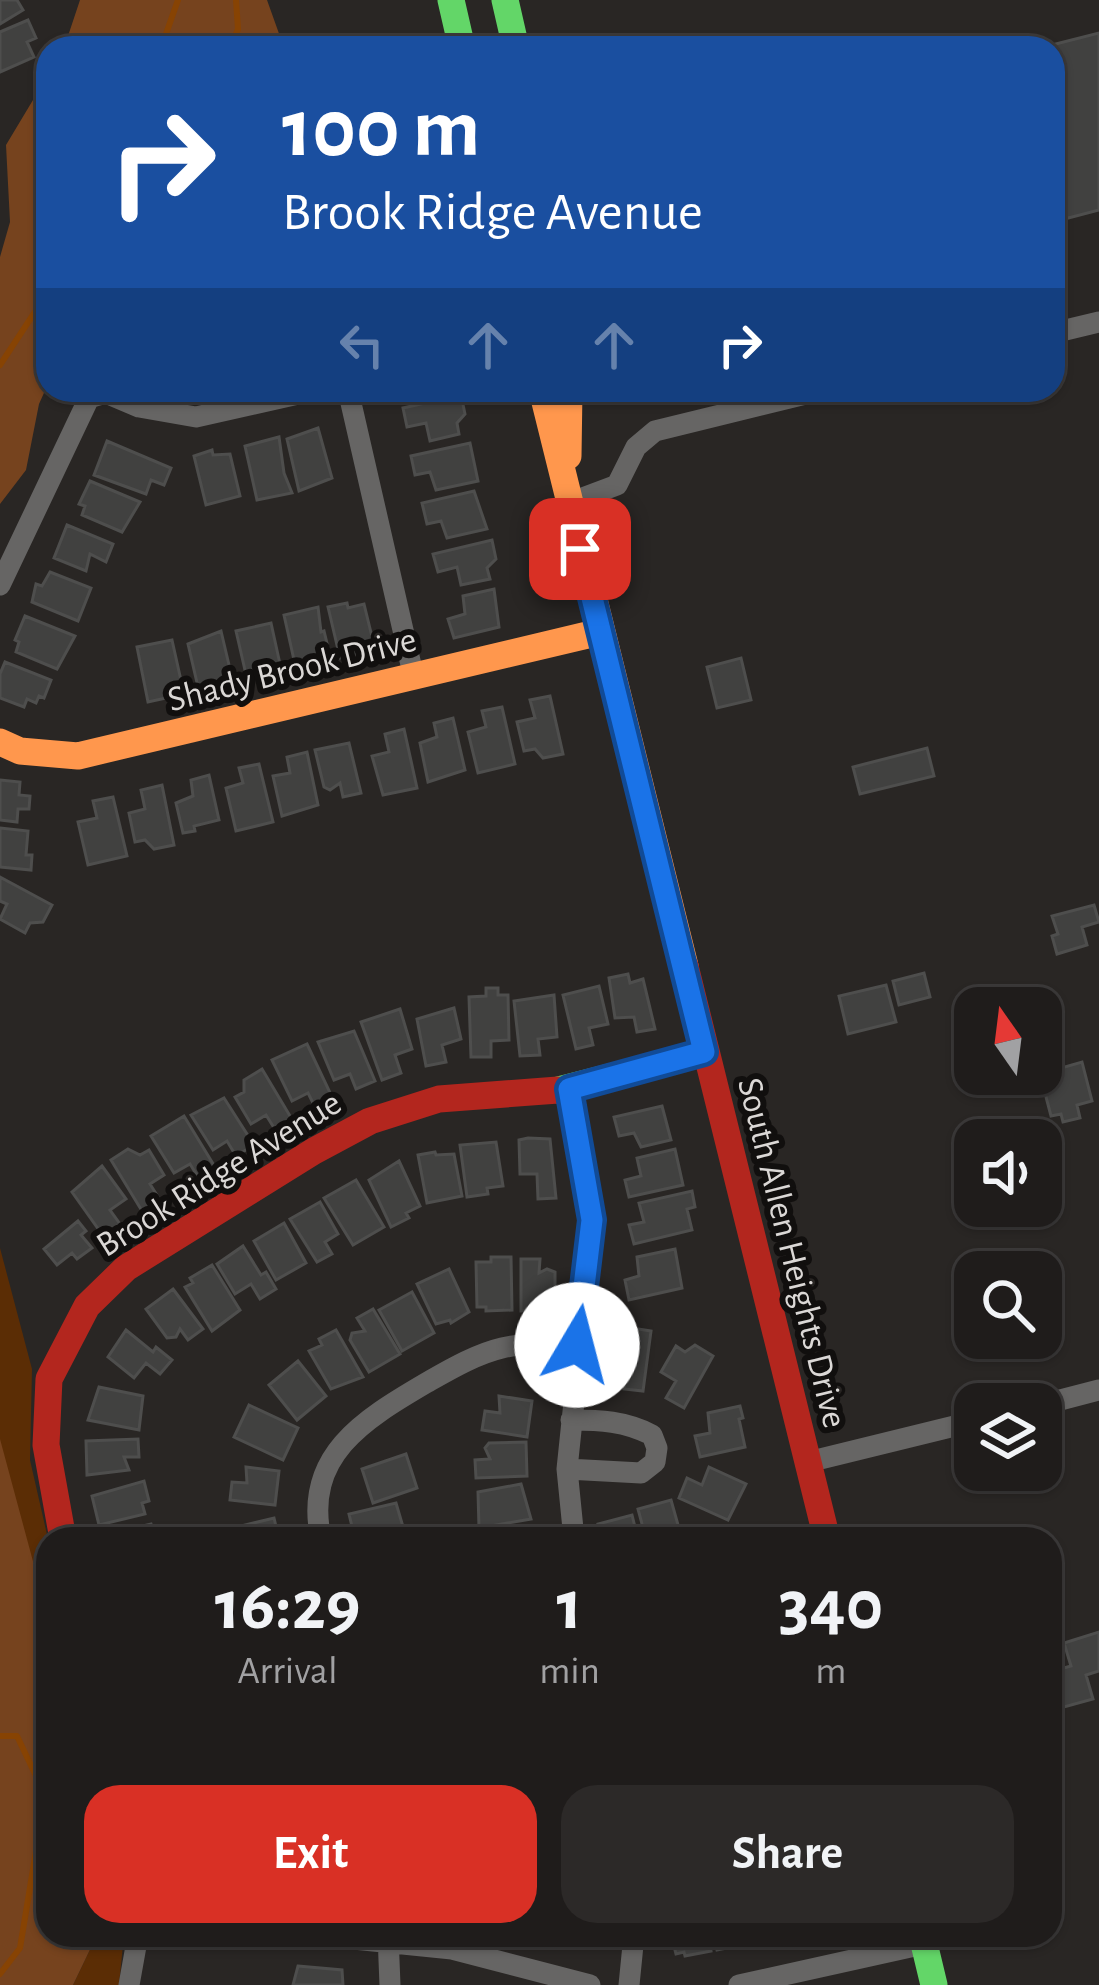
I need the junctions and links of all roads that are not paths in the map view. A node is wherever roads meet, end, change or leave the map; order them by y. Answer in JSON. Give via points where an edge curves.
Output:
{"nodes":[{"id":1,"x":451,"y":0,"type":"edge"},
{"id":2,"x":505,"y":0,"type":"edge"},
{"id":3,"x":459,"y":36,"type":"edge"},
{"id":4,"x":513,"y":36,"type":"edge"},
{"id":5,"x":1099,"y":322,"type":"edge"},
{"id":6,"x":1065,"y":330,"type":"edge"},
{"id":7,"x":87,"y":402,"type":"edge"},
{"id":8,"x":127,"y":402,"type":"edge"},
{"id":9,"x":263,"y":402,"type":"edge"},
{"id":10,"x":351,"y":402,"type":"edge"},
{"id":11,"x":545,"y":402,"type":"edge"},
{"id":12,"x":569,"y":402,"type":"edge"},
{"id":13,"x":773,"y":402,"type":"edge"},
{"id":14,"x":568,"y":500,"type":"junction"},
{"id":15,"x":0,"y":585,"type":"edge"},
{"id":16,"x":600,"y":632,"type":"junction"},
{"id":17,"x":414,"y":678,"type":"junction"},
{"id":18,"x":0,"y":742,"type":"edge"},
{"id":19,"x":704,"y":1052,"type":"junction"},
{"id":20,"x":569,"y":1089,"type":"junction"},
{"id":21,"x":577,"y":1345,"type":"junction"},
{"id":22,"x":1099,"y":1390,"type":"edge"},
{"id":23,"x":1062,"y":1400,"type":"edge"},
{"id":24,"x":571,"y":1420,"type":"junction"},
{"id":25,"x":954,"y":1426,"type":"edge"},
{"id":26,"x":808,"y":1462,"type":"junction"},
{"id":27,"x":567,"y":1469,"type":"junction"},
{"id":28,"x":61,"y":1527,"type":"edge"},
{"id":29,"x":321,"y":1527,"type":"edge"},
{"id":30,"x":573,"y":1527,"type":"edge"},
{"id":31,"x":824,"y":1527,"type":"edge"},
{"id":32,"x":136,"y":1947,"type":"edge"},
{"id":33,"x":388,"y":1947,"type":"edge"},
{"id":34,"x":439,"y":1947,"type":"edge"},
{"id":35,"x":633,"y":1947,"type":"edge"},
{"id":36,"x":894,"y":1947,"type":"edge"},
{"id":37,"x":925,"y":1947,"type":"edge"},
{"id":38,"x":129,"y":1985,"type":"edge"},
{"id":39,"x":390,"y":1985,"type":"edge"},
{"id":40,"x":590,"y":1985,"type":"edge"},
{"id":41,"x":629,"y":1985,"type":"edge"},
{"id":42,"x":739,"y":1985,"type":"edge"},
{"id":43,"x":934,"y":1985,"type":"edge"}],
"edges":[{"from":1,"to":3,"type":"street"},
{"from":2,"to":4,"type":"street"},
{"from":5,"to":6,"type":"street"},
{"from":7,"to":15,"type":"street"},
{"from":8,"to":9,"type":"street","via":[[196,417]]},
{"from":10,"to":17,"type":"street"},
{"from":11,"to":14,"type":"street","name":"South Allen Heights Drive"},
{"from":12,"to":14,"type":"street","name":"South Allen Heights Drive"},
{"from":13,"to":14,"type":"street","via":[[655,431],[636,446],[617,485]]},
{"from":14,"to":16,"type":"street","name":"South Allen Heights Drive"},
{"from":16,"to":17,"type":"street","name":"Shady Brook Drive"},
{"from":16,"to":19,"type":"street","name":"South Allen Heights Drive"},
{"from":17,"to":18,"type":"street","name":"Shady Brook Drive","via":[[78,756]]},
{"from":19,"to":20,"type":"street","name":"Brook Ridge Avenue"},
{"from":19,"to":26,"type":"street","name":"South Allen Heights Drive"},
{"from":20,"to":21,"type":"street","via":[[592,1220]]},
{"from":20,"to":28,"type":"street","name":"Brook Ridge Avenue","via":[[439,1099],[370,1121],[127,1268],[87,1306],[49,1379],[46,1445]]},
{"from":21,"to":24,"type":"street"},
{"from":21,"to":29,"type":"street","via":[[491,1351],[362,1425],[341,1443],[319,1486]]},
{"from":22,"to":23,"type":"street"},
{"from":24,"to":27,"type":"street"},
{"from":24,"to":27,"type":"street","via":[[638,1428],[657,1448],[655,1462],[640,1473]]},
{"from":25,"to":26,"type":"street"},
{"from":26,"to":31,"type":"street","name":"South Allen Heights Drive"},
{"from":27,"to":30,"type":"street"},
{"from":32,"to":38,"type":"street"},
{"from":33,"to":39,"type":"street"},
{"from":34,"to":40,"type":"street"},
{"from":35,"to":41,"type":"street"},
{"from":36,"to":42,"type":"street"},
{"from":37,"to":43,"type":"street"}]}
